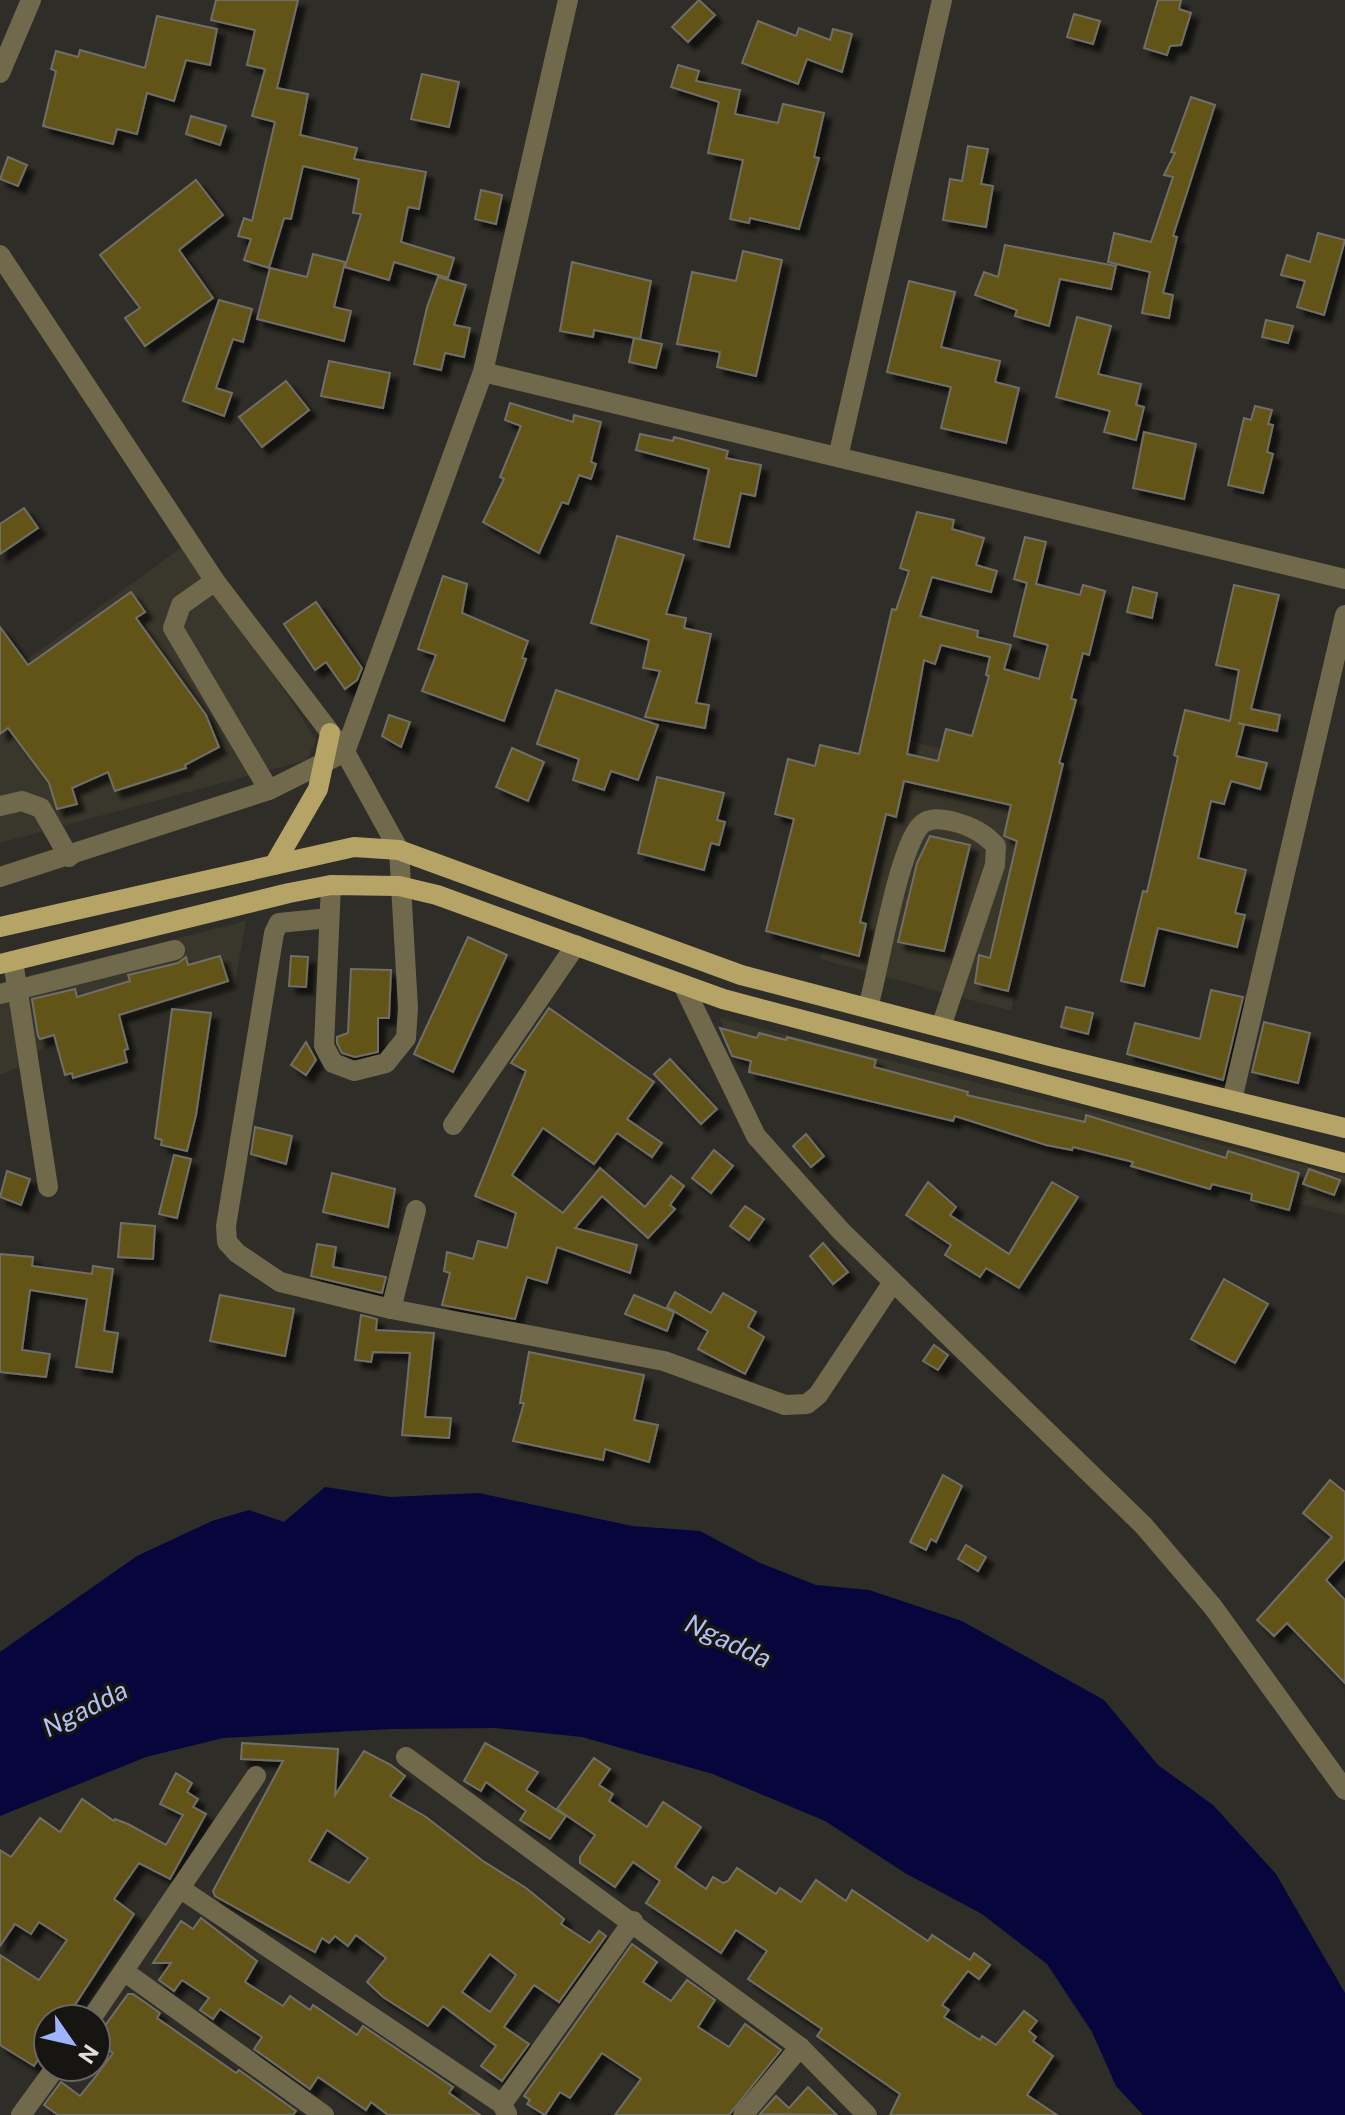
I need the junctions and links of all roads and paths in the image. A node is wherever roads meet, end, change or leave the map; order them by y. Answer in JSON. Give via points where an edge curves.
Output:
{"nodes":[{"id":1,"x":31,"y":0,"type":"edge"},
{"id":2,"x":568,"y":0,"type":"edge"},
{"id":3,"x":942,"y":0,"type":"edge"},
{"id":4,"x":0,"y":73,"type":"edge"},
{"id":5,"x":0,"y":255,"type":"edge"},
{"id":6,"x":483,"y":372,"type":"junction"},
{"id":7,"x":838,"y":457,"type":"junction"},
{"id":8,"x":1345,"y":579,"type":"edge"},
{"id":9,"x":215,"y":581,"type":"junction"},
{"id":10,"x":1345,"y":615,"type":"edge"},
{"id":11,"x":330,"y":733,"type":"junction"},
{"id":12,"x":345,"y":752,"type":"junction"},
{"id":13,"x":325,"y":762,"type":"junction"},
{"id":14,"x":269,"y":790,"type":"junction"},
{"id":15,"x":0,"y":806,"type":"edge"},
{"id":16,"x":399,"y":850,"type":"junction"},
{"id":17,"x":69,"y":857,"type":"junction"},
{"id":18,"x":274,"y":865,"type":"junction"},
{"id":19,"x":0,"y":877,"type":"edge"},
{"id":20,"x":331,"y":885,"type":"junction"},
{"id":21,"x":399,"y":886,"type":"junction"},
{"id":22,"x":329,"y":918,"type":"junction"},
{"id":23,"x":0,"y":927,"type":"edge"},
{"id":24,"x":576,"y":945,"type":"junction"},
{"id":25,"x":175,"y":950,"type":"dead end"},
{"id":26,"x":7,"y":963,"type":"edge"},
{"id":27,"x":683,"y":985,"type":"junction"},
{"id":28,"x":8,"y":992,"type":"edge"},
{"id":29,"x":868,"y":1007,"type":"junction"},
{"id":30,"x":941,"y":1027,"type":"junction"},
{"id":31,"x":1232,"y":1100,"type":"junction"},
{"id":32,"x":453,"y":1125,"type":"dead end"},
{"id":33,"x":1345,"y":1128,"type":"edge"},
{"id":34,"x":1345,"y":1163,"type":"edge"},
{"id":35,"x":48,"y":1187,"type":"dead end"},
{"id":36,"x":416,"y":1210,"type":"dead end"},
{"id":37,"x":893,"y":1282,"type":"junction"},
{"id":38,"x":391,"y":1309,"type":"junction"},
{"id":39,"x":406,"y":1757,"type":"dead end"},
{"id":40,"x":256,"y":1776,"type":"dead end"},
{"id":41,"x":1345,"y":1790,"type":"edge"},
{"id":42,"x":181,"y":1889,"type":"junction"},
{"id":43,"x":633,"y":1921,"type":"junction"},
{"id":44,"x":125,"y":1972,"type":"junction"},
{"id":45,"x":103,"y":2003,"type":"edge"},
{"id":46,"x":800,"y":2047,"type":"junction"},
{"id":47,"x":44,"y":2083,"type":"edge"},
{"id":48,"x":505,"y":2109,"type":"edge"},
{"id":49,"x":21,"y":2115,"type":"edge"},
{"id":50,"x":324,"y":2115,"type":"edge"},
{"id":51,"x":743,"y":2115,"type":"edge"},
{"id":52,"x":867,"y":2115,"type":"edge"}],
"edges":[{"from":1,"to":4,"type":"street"},
{"from":2,"to":6,"type":"street"},
{"from":3,"to":7,"type":"street"},
{"from":5,"to":9,"type":"street"},
{"from":6,"to":7,"type":"street"},
{"from":6,"to":12,"type":"street"},
{"from":7,"to":8,"type":"street"},
{"from":9,"to":11,"type":"street"},
{"from":9,"to":14,"type":"street","via":[[181,605],[173,628]]},
{"from":10,"to":31,"type":"street"},
{"from":11,"to":12,"type":"street"},
{"from":11,"to":13,"type":"main road"},
{"from":12,"to":13,"type":"street"},
{"from":12,"to":16,"type":"street"},
{"from":13,"to":14,"type":"street"},
{"from":13,"to":18,"type":"main road","via":[[306,815]]},
{"from":14,"to":17,"type":"street"},
{"from":15,"to":17,"type":"street","via":[[22,801],[41,808]]},
{"from":16,"to":18,"type":"main road","via":[[354,847]]},
{"from":16,"to":21,"type":"street"},
{"from":16,"to":29,"type":"main road","via":[[741,975]]},
{"from":17,"to":19,"type":"street"},
{"from":18,"to":23,"type":"main road"},
{"from":20,"to":21,"type":"main road"},
{"from":20,"to":22,"type":"street"},
{"from":20,"to":26,"type":"main road"},
{"from":21,"to":22,"type":"street","via":[[406,1038],[386,1063],[354,1071],[333,1063],[324,1046]]},
{"from":21,"to":24,"type":"main road"},
{"from":22,"to":38,"type":"street","via":[[279,923],[274,933],[227,1242],[280,1282]]},
{"from":24,"to":27,"type":"main road"},
{"from":24,"to":32,"type":"street"},
{"from":25,"to":28,"type":"street"},
{"from":26,"to":28,"type":"street"},
{"from":27,"to":34,"type":"main road"},
{"from":27,"to":37,"type":"street","via":[[756,1136]]},
{"from":28,"to":35,"type":"street"},
{"from":29,"to":30,"type":"main road"},
{"from":29,"to":30,"type":"street","via":[[915,831],[923,822],[938,819],[967,825],[996,846],[995,865]]},
{"from":30,"to":31,"type":"main road"},
{"from":31,"to":33,"type":"main road"},
{"from":36,"to":38,"type":"street"},
{"from":37,"to":38,"type":"street","via":[[807,1404],[785,1405],[664,1361]]},
{"from":37,"to":41,"type":"street","via":[[1144,1526],[1213,1607]]},
{"from":39,"to":43,"type":"street"},
{"from":40,"to":42,"type":"street"},
{"from":42,"to":44,"type":"street"},
{"from":42,"to":48,"type":"street"},
{"from":43,"to":46,"type":"street"},
{"from":43,"to":48,"type":"street"},
{"from":44,"to":45,"type":"street"},
{"from":44,"to":50,"type":"street"},
{"from":46,"to":51,"type":"street"},
{"from":46,"to":52,"type":"street"},
{"from":47,"to":49,"type":"street"}]}
